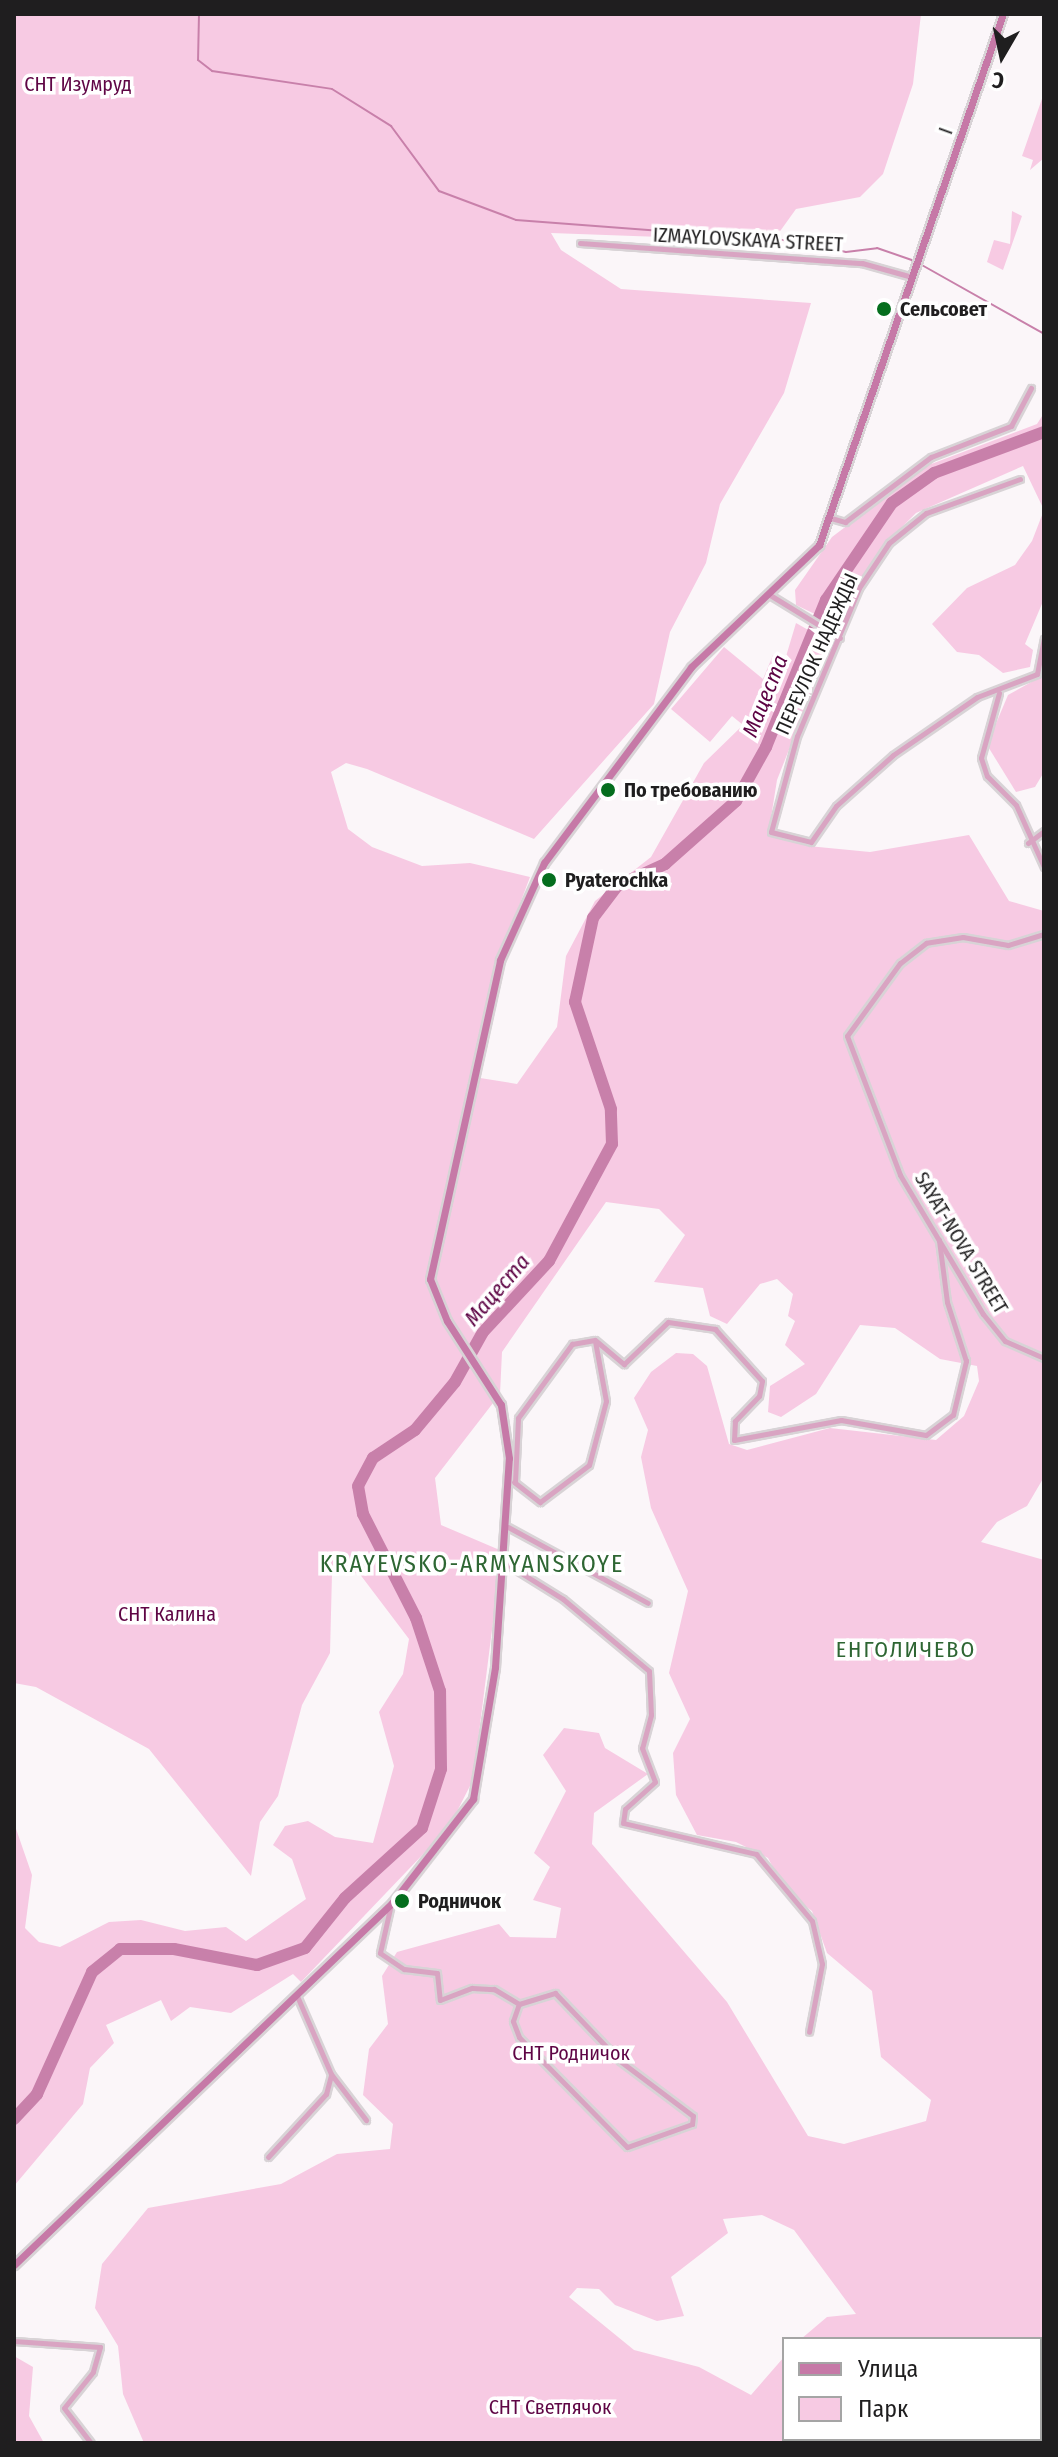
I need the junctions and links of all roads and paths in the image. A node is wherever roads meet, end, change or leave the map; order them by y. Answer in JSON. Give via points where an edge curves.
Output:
{"nodes":[{"id":1,"x":1003,"y":14,"type":"edge"},
{"id":2,"x":580,"y":243,"type":"dead end"},
{"id":3,"x":914,"y":275,"type":"junction"},
{"id":4,"x":1031,"y":388,"type":"dead end"},
{"id":5,"x":1020,"y":479,"type":"dead end"},
{"id":6,"x":831,"y":518,"type":"junction"},
{"id":7,"x":770,"y":595,"type":"junction"},
{"id":8,"x":840,"y":638,"type":"junction"},
{"id":9,"x":1044,"y":639,"type":"edge"},
{"id":10,"x":999,"y":693,"type":"junction"},
{"id":11,"x":1044,"y":831,"type":"edge"},
{"id":12,"x":1028,"y":843,"type":"junction"},
{"id":13,"x":1044,"y":867,"type":"edge"},
{"id":14,"x":1044,"y":934,"type":"edge"},
{"id":15,"x":939,"y":1240,"type":"junction"},
{"id":16,"x":595,"y":1340,"type":"junction"},
{"id":17,"x":1044,"y":1358,"type":"edge"},
{"id":18,"x":512,"y":1481,"type":"junction"},
{"id":19,"x":508,"y":1527,"type":"junction"},
{"id":20,"x":505,"y":1563,"type":"junction"},
{"id":21,"x":648,"y":1603,"type":"dead end"},
{"id":22,"x":392,"y":1903,"type":"junction"},
{"id":23,"x":297,"y":1996,"type":"junction"},
{"id":24,"x":519,"y":2004,"type":"junction"},
{"id":25,"x":809,"y":2032,"type":"dead end"},
{"id":26,"x":331,"y":2074,"type":"junction"},
{"id":27,"x":366,"y":2120,"type":"dead end"},
{"id":28,"x":268,"y":2157,"type":"dead end"},
{"id":29,"x":14,"y":2265,"type":"edge"},
{"id":30,"x":14,"y":2341,"type":"edge"},
{"id":31,"x":91,"y":2443,"type":"edge"}],
"edges":[{"from":1,"to":3,"type":"street","name":"I"},
{"from":2,"to":3,"type":"street","name":"IZMAYLOVSKAYA STREET","via":[[862,263]]},
{"from":3,"to":6,"type":"street"},
{"from":4,"to":6,"type":"street","via":[[1011,426],[931,457],[845,522]]},
{"from":5,"to":8,"type":"street","name":"ПЕРЕУЛОК НАДЕЖДЫ","via":[[908,525],[859,588]]},
{"from":6,"to":7,"type":"street","via":[[819,545]]},
{"from":7,"to":8,"type":"street","via":[[796,617]]},
{"from":7,"to":18,"type":"street","via":[[691,667],[520,903],[500,960],[431,1269],[447,1321],[491,1384],[507,1435]]},
{"from":8,"to":10,"type":"street","name":"ПЕРЕУЛОК НАДЕЖДЫ","via":[[781,781],[771,832],[811,842],[836,806],[893,755],[977,697]]},
{"from":9,"to":10,"type":"street","via":[[1037,674]]},
{"from":10,"to":12,"type":"street","via":[[981,758],[987,776],[1016,805]]},
{"from":11,"to":12,"type":"street"},
{"from":12,"to":13,"type":"street"},
{"from":14,"to":15,"type":"street","name":"SAYAT-NOVA STREET","via":[[1008,945],[963,937],[926,943],[851,1024],[849,1043],[900,1175]]},
{"from":15,"to":16,"type":"street","via":[[947,1302],[966,1361],[953,1415],[926,1435],[841,1420],[739,1441],[732,1428],[762,1381],[726,1336],[668,1322],[624,1364]]},
{"from":15,"to":17,"type":"street","name":"SAYAT-NOVA STREET","via":[[1005,1341]]},
{"from":16,"to":18,"type":"street","via":[[572,1344],[526,1402],[517,1421]]},
{"from":16,"to":18,"type":"street","via":[[606,1401],[589,1465],[540,1502]]},
{"from":18,"to":19,"type":"street"},
{"from":19,"to":20,"type":"street"},
{"from":19,"to":21,"type":"street"},
{"from":20,"to":22,"type":"street","via":[[479,1785],[459,1825]]},
{"from":20,"to":25,"type":"street","via":[[563,1599],[649,1671],[651,1715],[642,1748],[655,1782],[625,1809],[623,1823],[756,1854],[812,1921],[822,1964]]},
{"from":22,"to":23,"type":"street"},
{"from":22,"to":24,"type":"street","via":[[382,1957],[437,1973],[440,2000],[487,1988]]},
{"from":23,"to":26,"type":"street"},
{"from":23,"to":29,"type":"street"},
{"from":24,"to":24,"type":"street","via":[[553,1992],[620,2061],[693,2116],[692,2124],[627,2147],[519,2037],[513,2021]]},
{"from":26,"to":27,"type":"street"},
{"from":26,"to":28,"type":"street","via":[[326,2094]]},
{"from":30,"to":31,"type":"street","via":[[100,2347],[93,2372],[64,2408]]}]}
